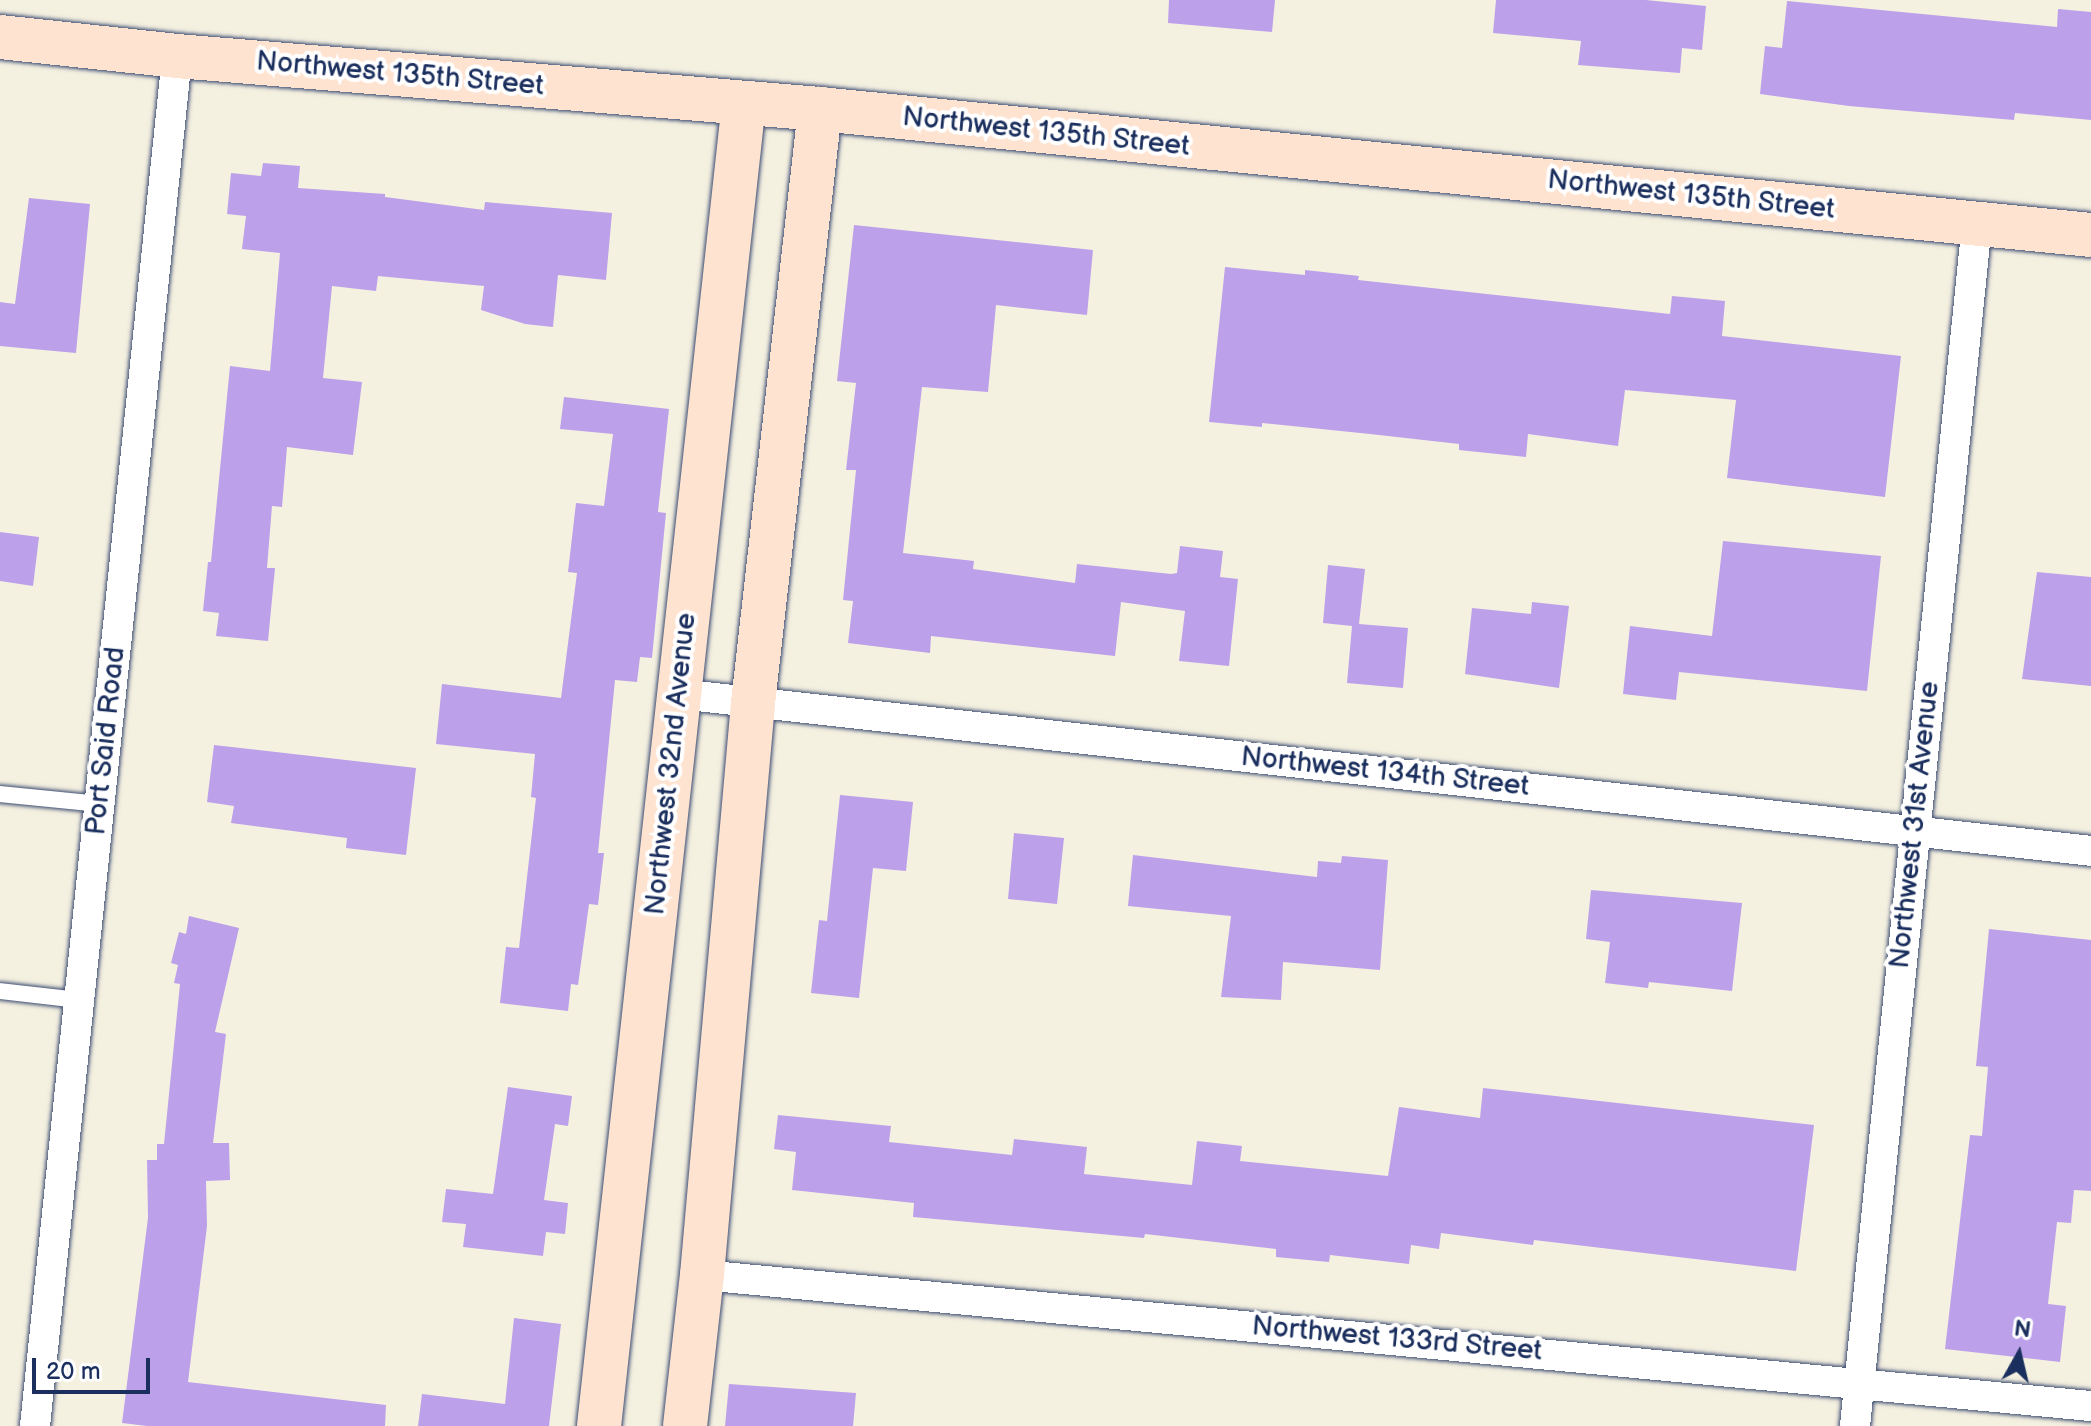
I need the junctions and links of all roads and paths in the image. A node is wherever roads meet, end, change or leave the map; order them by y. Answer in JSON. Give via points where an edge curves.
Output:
{"nodes":[{"id":1,"x":0,"y":37,"type":"edge"},
{"id":2,"x":177,"y":56,"type":"junction"},
{"id":3,"x":744,"y":103,"type":"junction"},
{"id":4,"x":820,"y":109,"type":"junction"},
{"id":5,"x":1977,"y":223,"type":"junction"},
{"id":6,"x":2091,"y":235,"type":"edge"},
{"id":7,"x":679,"y":694,"type":"junction"},
{"id":8,"x":753,"y":703,"type":"junction"},
{"id":9,"x":0,"y":794,"type":"edge"},
{"id":10,"x":100,"y":804,"type":"junction"},
{"id":11,"x":1914,"y":831,"type":"junction"},
{"id":12,"x":2091,"y":851,"type":"edge"},
{"id":13,"x":0,"y":991,"type":"edge"},
{"id":14,"x":79,"y":1000,"type":"junction"},
{"id":15,"x":702,"y":1275,"type":"junction"},
{"id":16,"x":1860,"y":1382,"type":"junction"},
{"id":17,"x":2091,"y":1406,"type":"edge"},
{"id":18,"x":35,"y":1426,"type":"edge"},
{"id":19,"x":599,"y":1426,"type":"edge"},
{"id":20,"x":685,"y":1426,"type":"edge"},
{"id":21,"x":1855,"y":1426,"type":"edge"}],
"edges":[{"from":1,"to":2,"type":"main road","name":"Northwest 135th Street"},
{"from":2,"to":3,"type":"main road","name":"Northwest 135th Street"},
{"from":2,"to":10,"type":"street","name":"Port Said Road"},
{"from":3,"to":4,"type":"main road","name":"Northwest 135th Street"},
{"from":3,"to":7,"type":"main road","name":"Northwest 32nd Avenue"},
{"from":4,"to":5,"type":"main road","name":"Northwest 135th Street"},
{"from":4,"to":8,"type":"main road"},
{"from":5,"to":6,"type":"main road","name":"Northwest 135th Street"},
{"from":5,"to":11,"type":"street","name":"Northwest 31st Avenue"},
{"from":7,"to":8,"type":"street","name":"Northwest 134th Street"},
{"from":7,"to":19,"type":"main road","name":"Northwest 32nd Avenue"},
{"from":8,"to":11,"type":"street","name":"Northwest 134th Street"},
{"from":8,"to":15,"type":"main road"},
{"from":9,"to":10,"type":"lane"},
{"from":10,"to":14,"type":"street","name":"Port Said Road"},
{"from":11,"to":12,"type":"street","name":"Northwest 134th Street"},
{"from":11,"to":16,"type":"street","name":"Northwest 31st Avenue"},
{"from":13,"to":14,"type":"lane"},
{"from":14,"to":18,"type":"street","name":"Port Said Road"},
{"from":15,"to":16,"type":"street","name":"Northwest 133rd Street"},
{"from":15,"to":20,"type":"main road"},
{"from":16,"to":17,"type":"street","name":"Northwest 133rd Street"},
{"from":16,"to":21,"type":"street","name":"Northwest 31st Avenue"}]}
